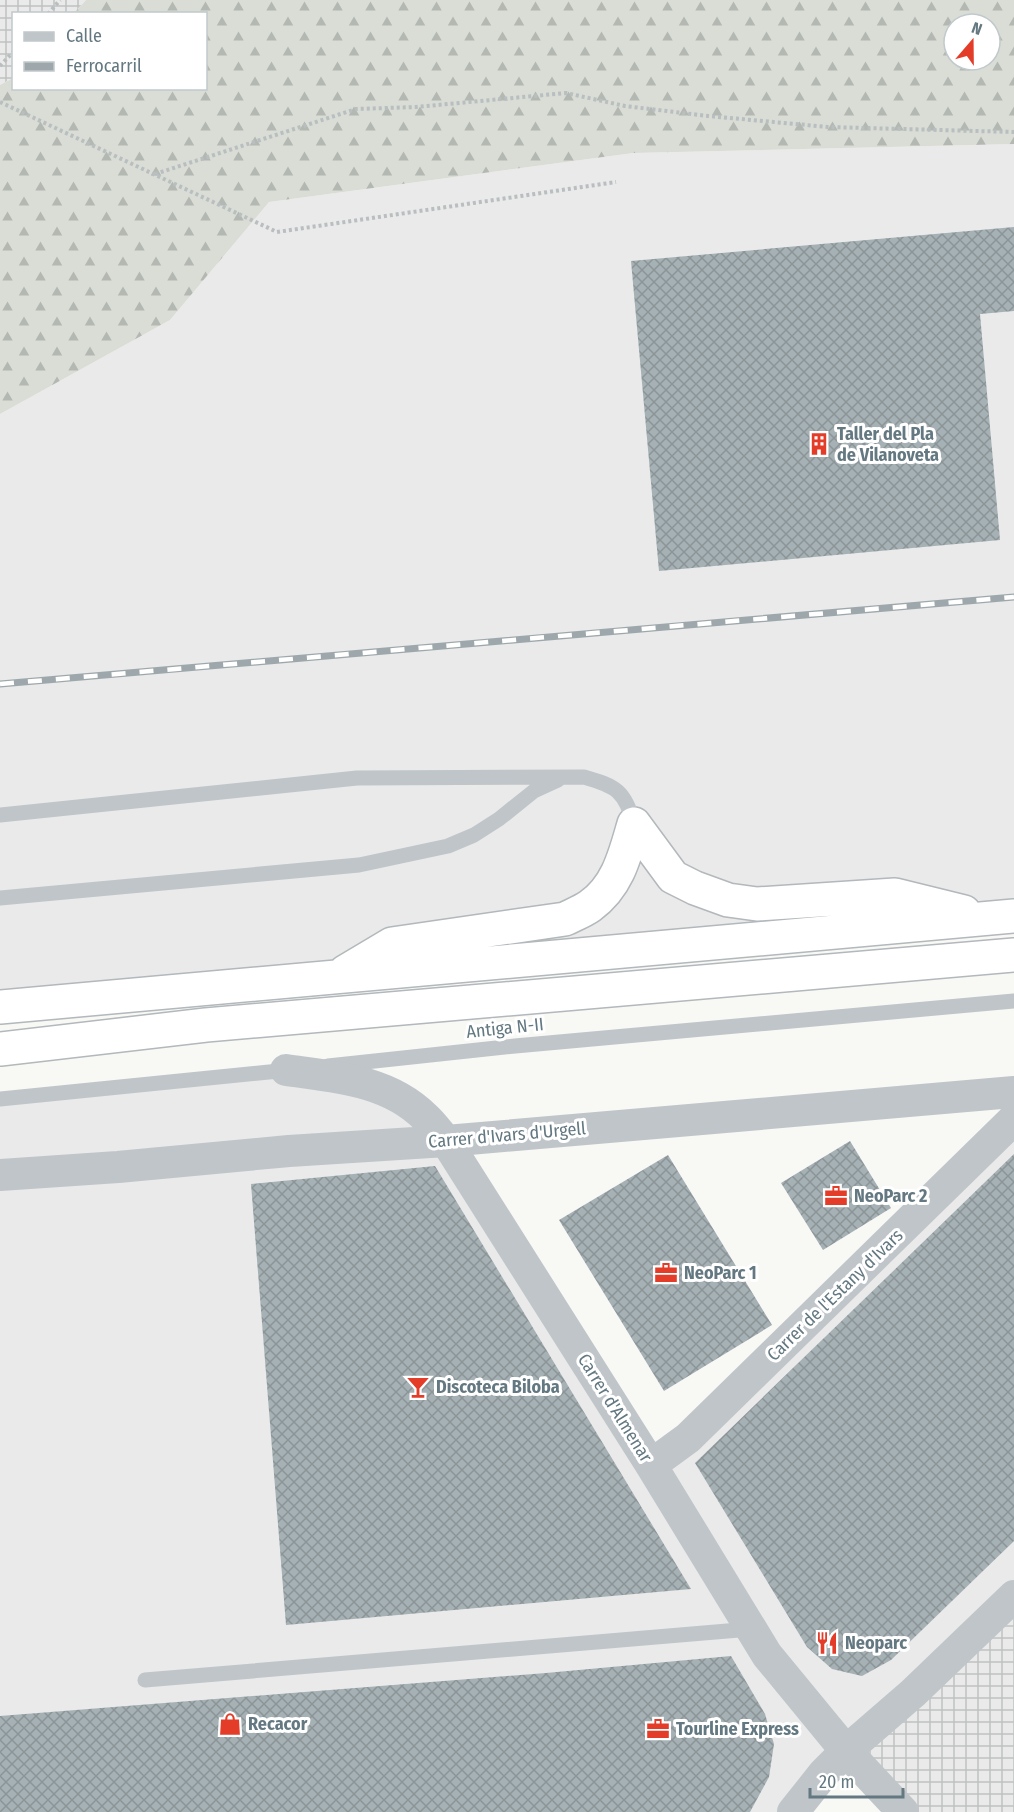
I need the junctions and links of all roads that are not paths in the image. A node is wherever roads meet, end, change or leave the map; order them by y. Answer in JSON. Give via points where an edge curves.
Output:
{"nodes":[{"id":1,"x":564,"y":777,"type":"junction"},
{"id":2,"x":0,"y":815,"type":"edge"},
{"id":3,"x":634,"y":824,"type":"junction"},
{"id":4,"x":0,"y":898,"type":"edge"},
{"id":5,"x":1001,"y":917,"type":"edge"},
{"id":6,"x":1014,"y":955,"type":"edge"},
{"id":7,"x":338,"y":976,"type":"junction"},
{"id":8,"x":1014,"y":1001,"type":"edge"},
{"id":9,"x":0,"y":1007,"type":"edge"},
{"id":10,"x":0,"y":1049,"type":"edge"},
{"id":11,"x":286,"y":1070,"type":"junction"},
{"id":12,"x":1014,"y":1092,"type":"edge"},
{"id":13,"x":0,"y":1100,"type":"edge"},
{"id":14,"x":1014,"y":1119,"type":"edge"},
{"id":15,"x":447,"y":1142,"type":"junction"},
{"id":16,"x":0,"y":1175,"type":"edge"},
{"id":17,"x":651,"y":1465,"type":"junction"},
{"id":18,"x":1014,"y":1596,"type":"edge"},
{"id":19,"x":751,"y":1629,"type":"junction"},
{"id":20,"x":145,"y":1680,"type":"dead end"},
{"id":21,"x":846,"y":1751,"type":"junction"},
{"id":22,"x":793,"y":1812,"type":"edge"},
{"id":23,"x":903,"y":1812,"type":"edge"}],
"edges":[{"from":1,"to":2,"type":"lane","via":[[357,778]]},
{"from":1,"to":3,"type":"lane","via":[[584,777],[621,793]]},
{"from":1,"to":4,"type":"lane","via":[[534,791],[474,835],[448,846],[359,865]]},
{"from":3,"to":5,"type":"highway","via":[[673,877],[728,900],[757,904],[895,895]]},
{"from":3,"to":7,"type":"highway","via":[[616,877],[589,907],[565,919],[392,944]]},
{"from":5,"to":7,"type":"highway"},
{"from":6,"to":10,"type":"highway","via":[[206,1025]]},
{"from":7,"to":9,"type":"highway"},
{"from":8,"to":11,"type":"lane","name":"Antiga N-II"},
{"from":11,"to":13,"type":"lane","name":"Antiga N-II"},
{"from":11,"to":15,"type":"street","name":"Carrer d'Almenar","via":[[368,1083],[397,1096],[424,1116]]},
{"from":12,"to":15,"type":"street","name":"Carrer d'Ivars d'Urgell"},
{"from":14,"to":17,"type":"street","name":"Carrer de l'Estany d'Ivars","via":[[688,1438]]},
{"from":15,"to":16,"type":"street","name":"Carrer d'Ivars d'Urgell"},
{"from":15,"to":17,"type":"street","name":"Carrer d'Almenar"},
{"from":17,"to":19,"type":"street","name":"Carrer d'Almenar"},
{"from":18,"to":21,"type":"street"},
{"from":19,"to":20,"type":"lane"},
{"from":19,"to":21,"type":"street","name":"Carrer d'Almenar","via":[[766,1655]]},
{"from":21,"to":22,"type":"street"},
{"from":21,"to":23,"type":"street","name":"Carrer d'Almenar"}]}
